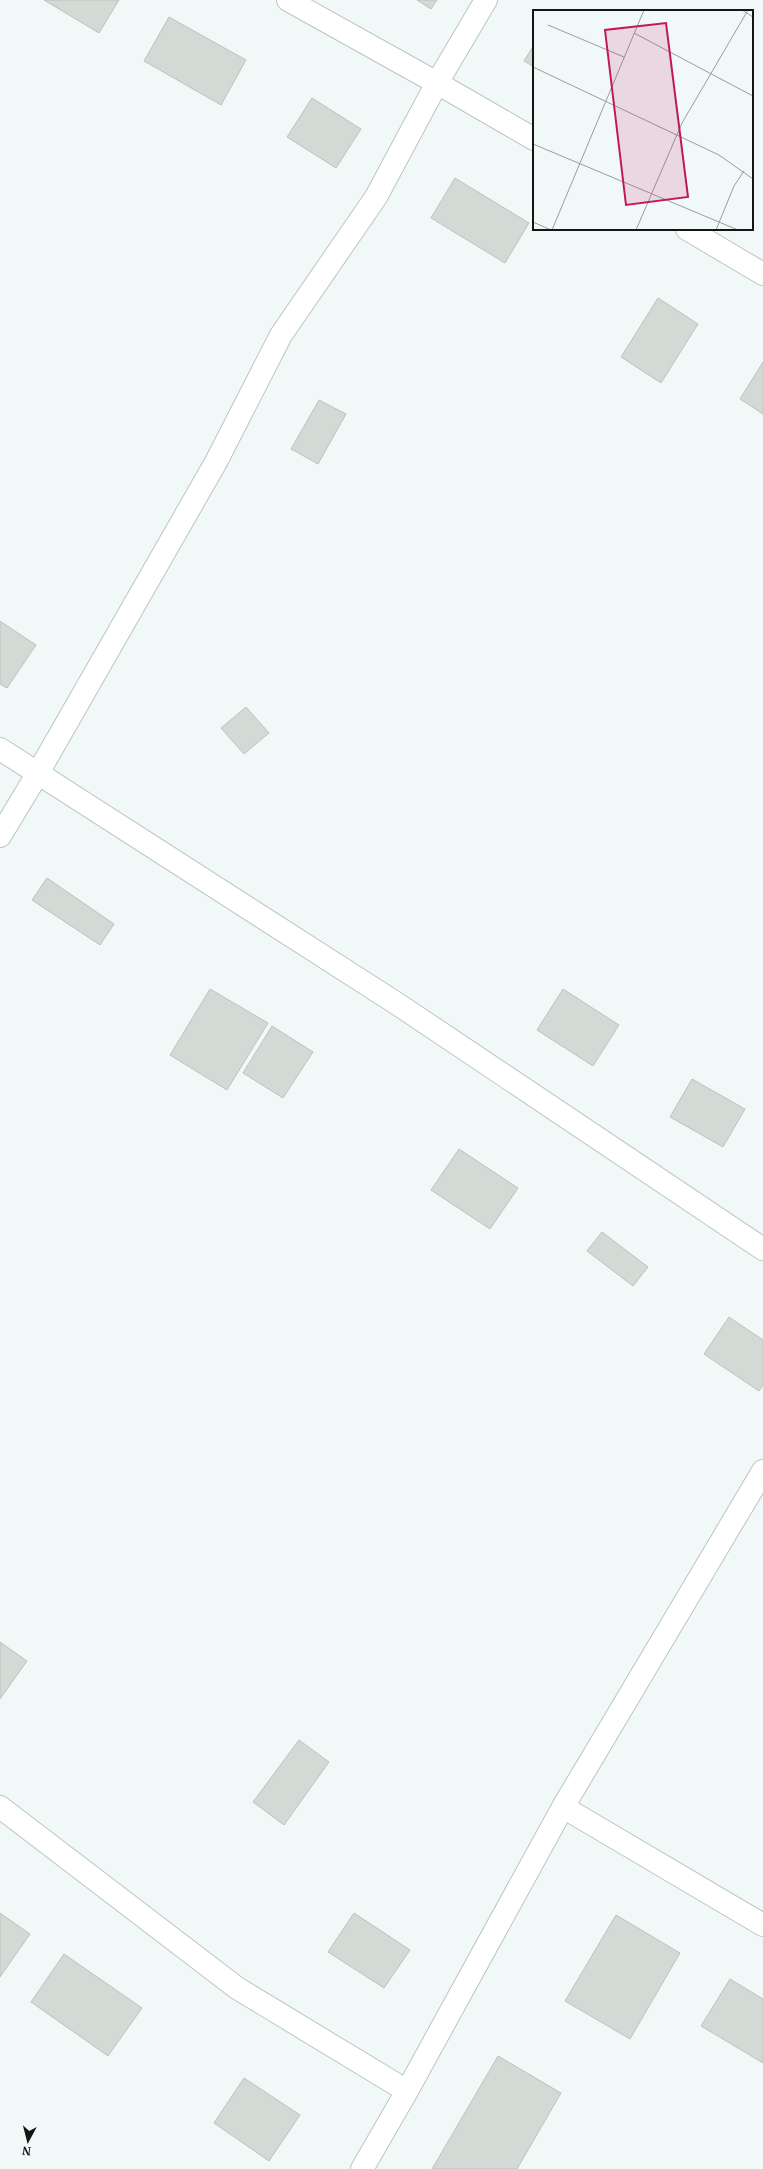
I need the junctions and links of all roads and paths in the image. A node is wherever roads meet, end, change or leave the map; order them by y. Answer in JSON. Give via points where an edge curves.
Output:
{"nodes":[{"id":1,"x":288,"y":0,"type":"edge"},
{"id":2,"x":486,"y":0,"type":"edge"},
{"id":3,"x":438,"y":83,"type":"junction"},
{"id":4,"x":533,"y":138,"type":"edge"},
{"id":5,"x":689,"y":230,"type":"edge"},
{"id":6,"x":763,"y":274,"type":"edge"},
{"id":7,"x":0,"y":750,"type":"edge"},
{"id":8,"x":38,"y":773,"type":"junction"},
{"id":9,"x":0,"y":836,"type":"edge"},
{"id":10,"x":763,"y":1249,"type":"edge"},
{"id":11,"x":763,"y":1471,"type":"edge"},
{"id":12,"x":0,"y":1807,"type":"edge"},
{"id":13,"x":563,"y":1807,"type":"junction"},
{"id":14,"x":763,"y":1925,"type":"edge"},
{"id":15,"x":407,"y":2091,"type":"junction"},
{"id":16,"x":362,"y":2169,"type":"edge"}],
"edges":[{"from":1,"to":3,"type":"street"},
{"from":2,"to":3,"type":"street"},
{"from":3,"to":4,"type":"street"},
{"from":3,"to":8,"type":"street","via":[[376,197],[281,335],[216,462]]},
{"from":5,"to":6,"type":"street"},
{"from":7,"to":8,"type":"street"},
{"from":8,"to":9,"type":"street"},
{"from":8,"to":10,"type":"street","via":[[399,1005]]},
{"from":11,"to":13,"type":"street"},
{"from":12,"to":15,"type":"street","via":[[238,1988]]},
{"from":13,"to":14,"type":"street"},
{"from":13,"to":15,"type":"street"},
{"from":15,"to":16,"type":"street"}]}
